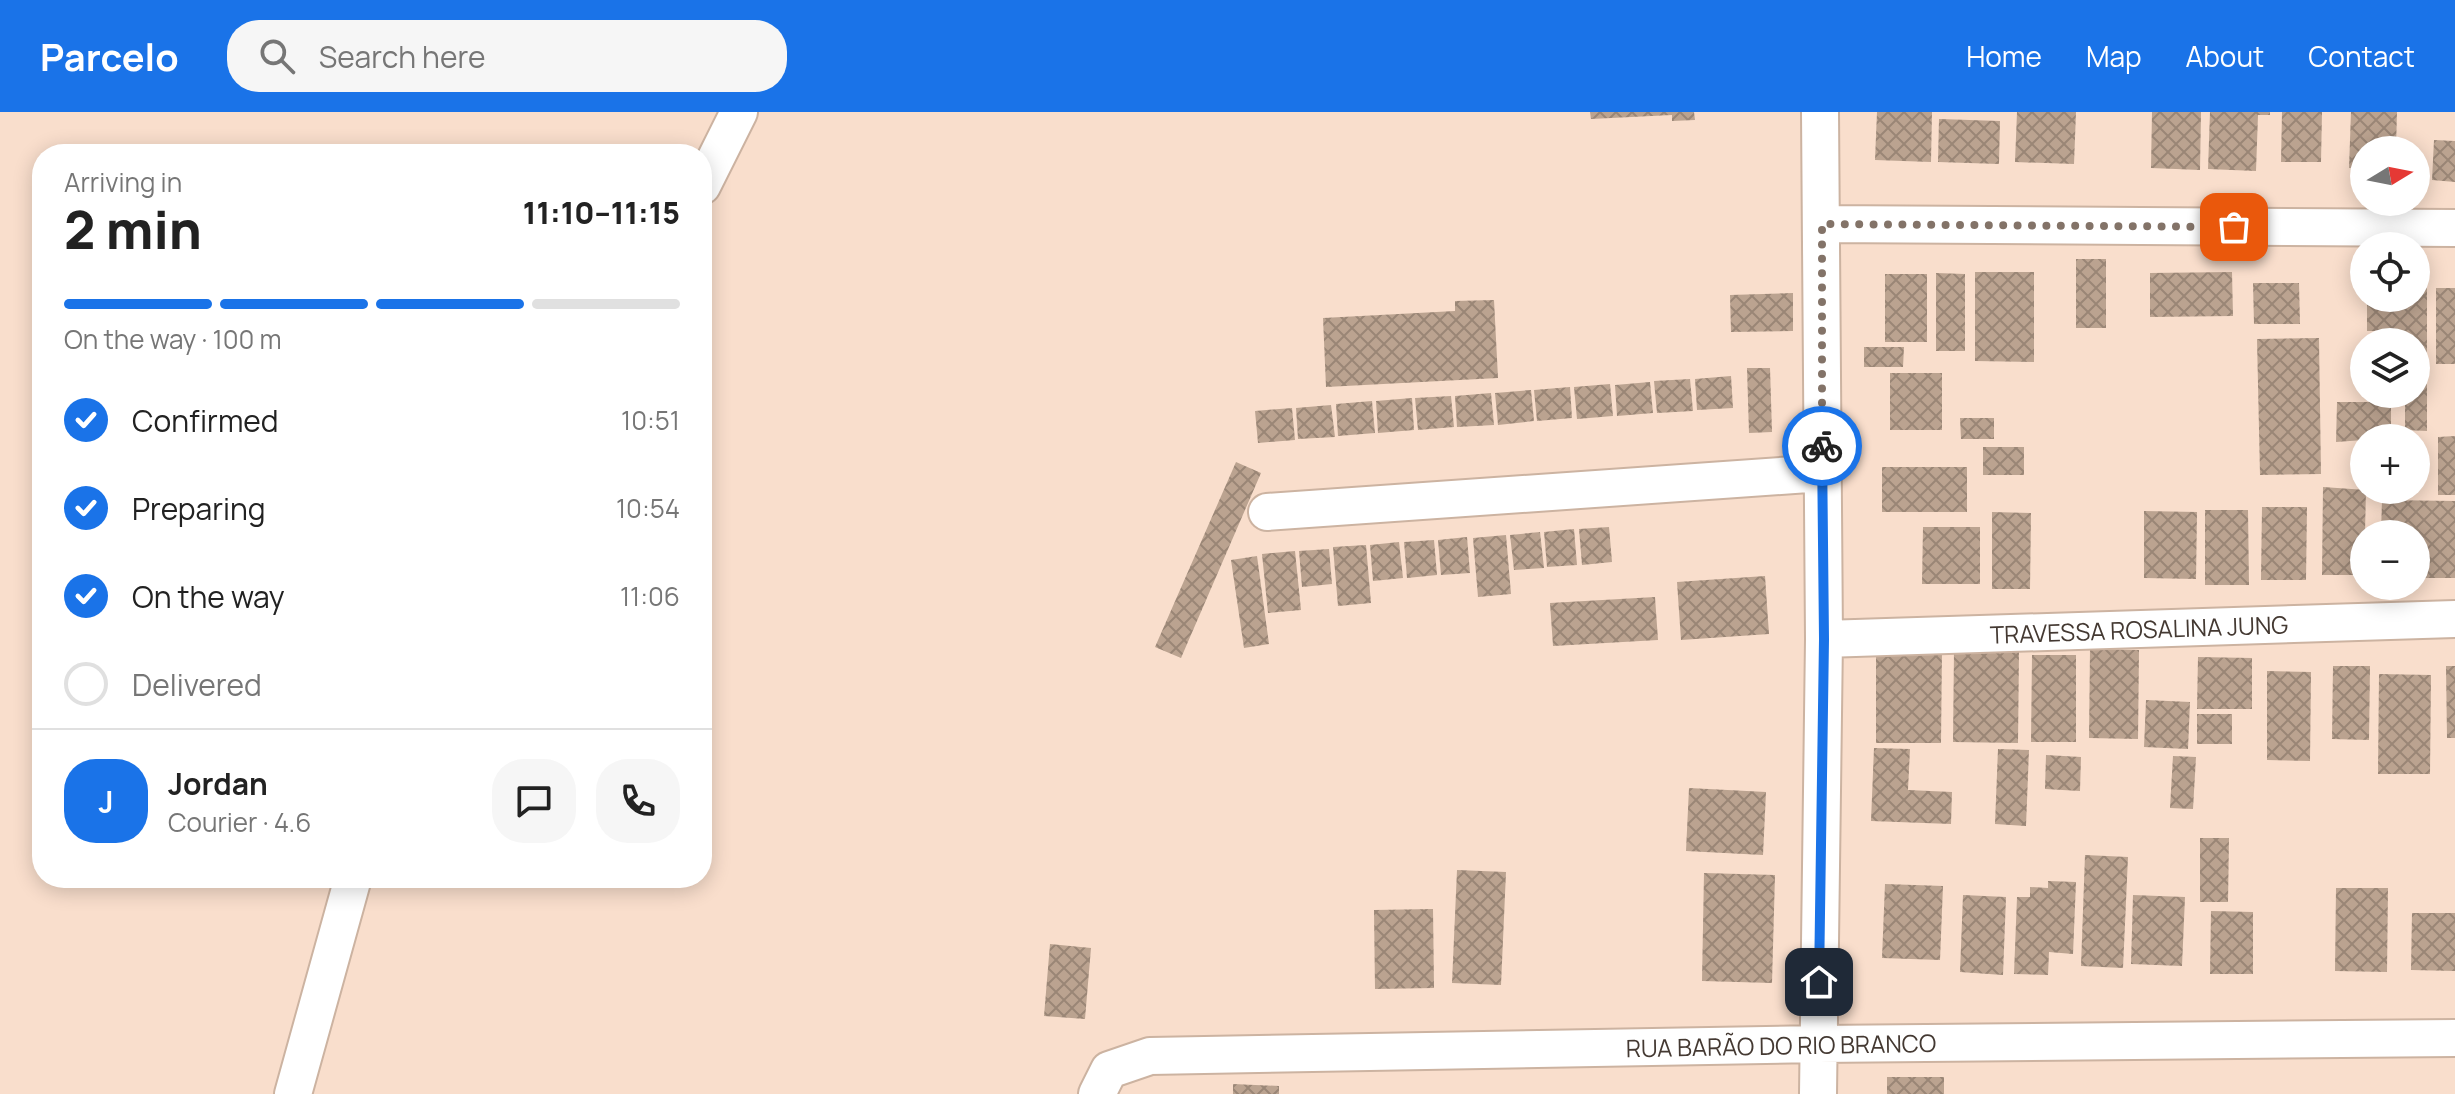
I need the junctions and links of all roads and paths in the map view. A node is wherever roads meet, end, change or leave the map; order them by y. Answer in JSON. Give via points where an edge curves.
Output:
{"nodes":[{"id":1,"x":739,"y":112,"type":"edge"},
{"id":2,"x":1820,"y":112,"type":"edge"},
{"id":3,"x":712,"y":166,"type":"edge"},
{"id":4,"x":1822,"y":224,"type":"junction"},
{"id":5,"x":2455,"y":228,"type":"edge"},
{"id":6,"x":1822,"y":473,"type":"junction"},
{"id":7,"x":1267,"y":512,"type":"dead end"},
{"id":8,"x":2455,"y":619,"type":"edge"},
{"id":9,"x":1824,"y":639,"type":"junction"},
{"id":10,"x":350,"y":888,"type":"edge"},
{"id":11,"x":2455,"y":1038,"type":"edge"},
{"id":12,"x":1818,"y":1044,"type":"junction"},
{"id":13,"x":1103,"y":1082,"type":"edge"},
{"id":14,"x":293,"y":1094,"type":"edge"},
{"id":15,"x":1818,"y":1094,"type":"edge"}],
"edges":[{"from":1,"to":3,"type":"street"},
{"from":2,"to":4,"type":"street"},
{"from":4,"to":5,"type":"street"},
{"from":4,"to":6,"type":"street"},
{"from":6,"to":7,"type":"street"},
{"from":6,"to":9,"type":"street"},
{"from":8,"to":9,"type":"street","name":"TRAVESSA ROSALINA JUNG"},
{"from":9,"to":12,"type":"street"},
{"from":10,"to":14,"type":"street"},
{"from":11,"to":12,"type":"street","name":"RUA BARÃO DO RIO BRANCO"},
{"from":12,"to":13,"type":"street","name":"RUA BARÃO DO RIO BRANCO","via":[[1150,1056]]},
{"from":12,"to":15,"type":"street"}]}
